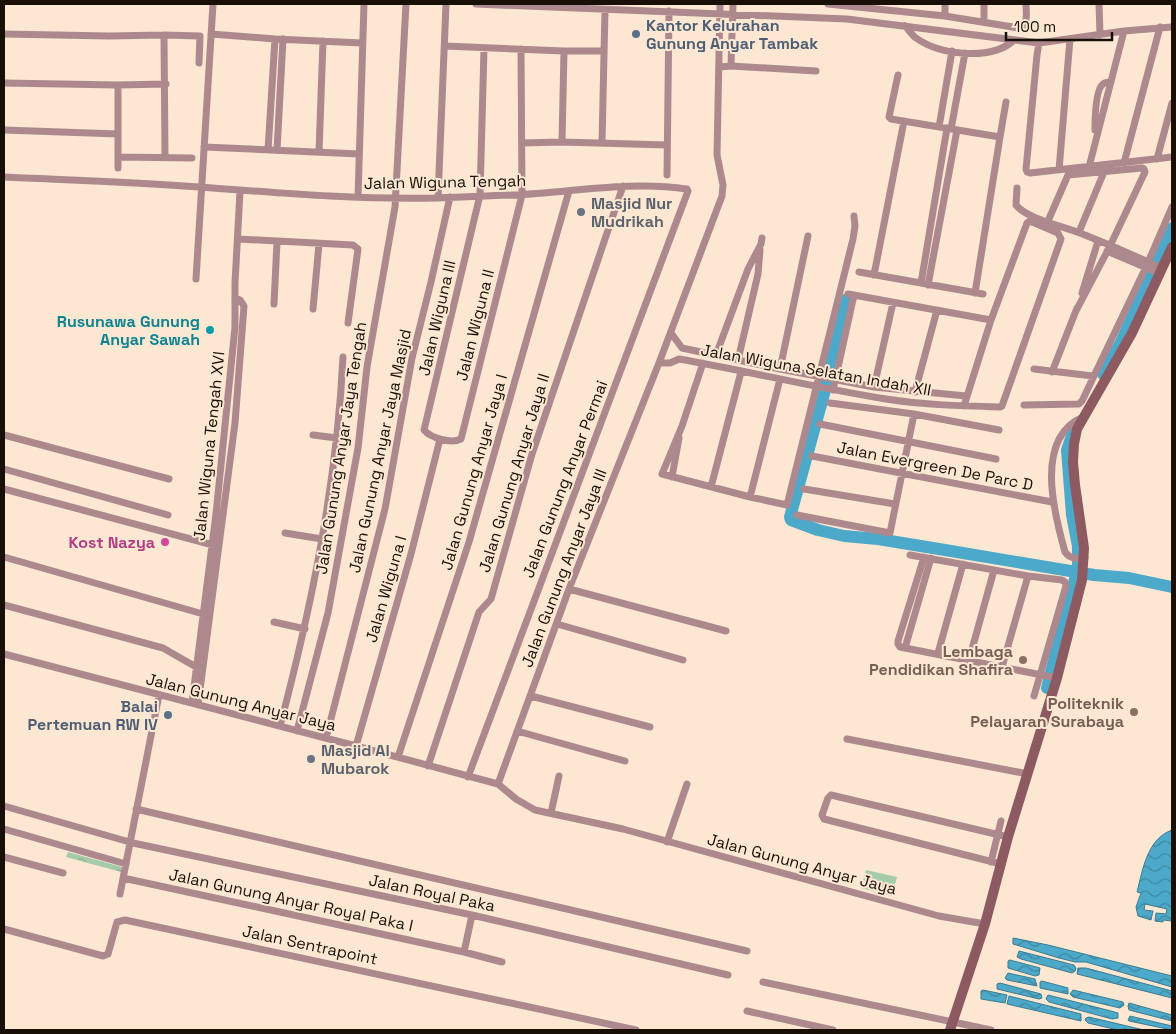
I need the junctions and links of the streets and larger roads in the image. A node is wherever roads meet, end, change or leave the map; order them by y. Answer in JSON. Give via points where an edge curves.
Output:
{"nodes":[{"id":1,"x":213,"y":4,"type":"edge"},
{"id":2,"x":364,"y":4,"type":"edge"},
{"id":3,"x":406,"y":4,"type":"edge"},
{"id":4,"x":446,"y":4,"type":"edge"},
{"id":5,"x":476,"y":4,"type":"edge"},
{"id":6,"x":720,"y":4,"type":"edge"},
{"id":7,"x":733,"y":4,"type":"edge"},
{"id":8,"x":828,"y":4,"type":"edge"},
{"id":9,"x":945,"y":4,"type":"edge"},
{"id":10,"x":984,"y":4,"type":"edge"},
{"id":11,"x":1026,"y":4,"type":"edge"},
{"id":12,"x":1098,"y":4,"type":"edge"},
{"id":13,"x":528,"y":5,"type":"edge"},
{"id":14,"x":605,"y":10,"type":"junction"},
{"id":15,"x":669,"y":14,"type":"junction"},
{"id":16,"x":720,"y":14,"type":"junction"},
{"id":17,"x":733,"y":15,"type":"junction"},
{"id":18,"x":945,"y":16,"type":"junction"},
{"id":19,"x":984,"y":22,"type":"junction"},
{"id":20,"x":905,"y":26,"type":"junction"},
{"id":21,"x":1160,"y":27,"type":"junction"},
{"id":22,"x":1172,"y":27,"type":"edge"},
{"id":23,"x":1124,"y":31,"type":"junction"},
{"id":24,"x":4,"y":34,"type":"edge"},
{"id":25,"x":211,"y":34,"type":"junction"},
{"id":26,"x":164,"y":35,"type":"junction"},
{"id":27,"x":1100,"y":35,"type":"junction"},
{"id":28,"x":275,"y":39,"type":"junction"},
{"id":29,"x":283,"y":39,"type":"junction"},
{"id":30,"x":1070,"y":39,"type":"junction"},
{"id":31,"x":1013,"y":40,"type":"junction"},
{"id":32,"x":323,"y":41,"type":"junction"},
{"id":33,"x":362,"y":43,"type":"junction"},
{"id":34,"x":1039,"y":43,"type":"junction"},
{"id":35,"x":445,"y":46,"type":"junction"},
{"id":36,"x":484,"y":49,"type":"junction"},
{"id":37,"x":521,"y":49,"type":"junction"},
{"id":38,"x":603,"y":51,"type":"junction"},
{"id":39,"x":952,"y":51,"type":"junction"},
{"id":40,"x":564,"y":52,"type":"junction"},
{"id":41,"x":965,"y":53,"type":"junction"},
{"id":42,"x":199,"y":63,"type":"dead end"},
{"id":43,"x":731,"y":66,"type":"junction"},
{"id":44,"x":720,"y":67,"type":"junction"},
{"id":45,"x":816,"y":71,"type":"dead end"},
{"id":46,"x":898,"y":75,"type":"dead end"},
{"id":47,"x":4,"y":84,"type":"edge"},
{"id":48,"x":166,"y":84,"type":"junction"},
{"id":49,"x":118,"y":85,"type":"junction"},
{"id":50,"x":1006,"y":102,"type":"dead end"},
{"id":51,"x":1172,"y":103,"type":"edge"},
{"id":52,"x":904,"y":121,"type":"junction"},
{"id":53,"x":949,"y":129,"type":"junction"},
{"id":54,"x":4,"y":130,"type":"edge"},
{"id":55,"x":118,"y":134,"type":"junction"},
{"id":56,"x":1000,"y":137,"type":"junction"},
{"id":57,"x":562,"y":142,"type":"junction"},
{"id":58,"x":522,"y":143,"type":"junction"},
{"id":59,"x":602,"y":143,"type":"junction"},
{"id":60,"x":667,"y":145,"type":"junction"},
{"id":61,"x":204,"y":147,"type":"junction"},
{"id":62,"x":268,"y":150,"type":"junction"},
{"id":63,"x":277,"y":150,"type":"junction"},
{"id":64,"x":319,"y":152,"type":"junction"},
{"id":65,"x":359,"y":154,"type":"junction"},
{"id":66,"x":118,"y":157,"type":"junction"},
{"id":67,"x":165,"y":157,"type":"junction"},
{"id":68,"x":1172,"y":157,"type":"edge"},
{"id":69,"x":192,"y":158,"type":"dead end"},
{"id":70,"x":1157,"y":159,"type":"junction"},
{"id":71,"x":1124,"y":163,"type":"junction"},
{"id":72,"x":1089,"y":167,"type":"junction"},
{"id":73,"x":118,"y":168,"type":"dead end"},
{"id":74,"x":1059,"y":170,"type":"junction"},
{"id":75,"x":1104,"y":172,"type":"junction"},
{"id":76,"x":668,"y":175,"type":"dead end"},
{"id":77,"x":4,"y":177,"type":"edge"},
{"id":78,"x":623,"y":186,"type":"junction"},
{"id":79,"x":202,"y":187,"type":"junction"},
{"id":80,"x":1017,"y":188,"type":"dead end"},
{"id":81,"x":240,"y":191,"type":"junction"},
{"id":82,"x":568,"y":191,"type":"junction"},
{"id":83,"x":688,"y":191,"type":"joint"},
{"id":84,"x":480,"y":195,"type":"junction"},
{"id":85,"x":522,"y":195,"type":"junction"},
{"id":86,"x":358,"y":197,"type":"junction"},
{"id":87,"x":396,"y":197,"type":"junction"},
{"id":88,"x":450,"y":197,"type":"junction"},
{"id":89,"x":438,"y":198,"type":"junction"},
{"id":90,"x":1172,"y":207,"type":"edge"},
{"id":91,"x":854,"y":216,"type":"dead end"},
{"id":92,"x":1048,"y":221,"type":"junction"},
{"id":93,"x":1079,"y":232,"type":"junction"},
{"id":94,"x":808,"y":236,"type":"dead end"},
{"id":95,"x":238,"y":239,"type":"junction"},
{"id":96,"x":1098,"y":241,"type":"junction"},
{"id":97,"x":278,"y":242,"type":"junction"},
{"id":98,"x":319,"y":244,"type":"junction"},
{"id":99,"x":1172,"y":247,"type":"edge"},
{"id":100,"x":1109,"y":249,"type":"junction"},
{"id":101,"x":1154,"y":268,"type":"junction"},
{"id":102,"x":859,"y":272,"type":"dead end"},
{"id":103,"x":874,"y":275,"type":"junction"},
{"id":104,"x":196,"y":279,"type":"dead end"},
{"id":105,"x":920,"y":283,"type":"junction"},
{"id":106,"x":928,"y":285,"type":"junction"},
{"id":107,"x":235,"y":298,"type":"junction"},
{"id":108,"x":893,"y":303,"type":"junction"},
{"id":109,"x":274,"y":304,"type":"dead end"},
{"id":110,"x":313,"y":310,"type":"dead end"},
{"id":111,"x":937,"y":310,"type":"junction"},
{"id":112,"x":1076,"y":311,"type":"junction"},
{"id":113,"x":991,"y":320,"type":"junction"},
{"id":114,"x":348,"y":323,"type":"dead end"},
{"id":115,"x":671,"y":333,"type":"junction"},
{"id":116,"x":682,"y":348,"type":"junction"},
{"id":117,"x":716,"y":355,"type":"junction"},
{"id":118,"x":343,"y":357,"type":"dead end"},
{"id":119,"x":679,"y":360,"type":"junction"},
{"id":120,"x":738,"y":360,"type":"junction"},
{"id":121,"x":659,"y":363,"type":"junction"},
{"id":122,"x":703,"y":364,"type":"junction"},
{"id":123,"x":780,"y":369,"type":"junction"},
{"id":124,"x":1034,"y":369,"type":"dead end"},
{"id":125,"x":741,"y":372,"type":"junction"},
{"id":126,"x":1052,"y":372,"type":"junction"},
{"id":127,"x":1093,"y":376,"type":"junction"},
{"id":128,"x":819,"y":377,"type":"junction"},
{"id":129,"x":780,"y":380,"type":"junction"},
{"id":130,"x":832,"y":380,"type":"junction"},
{"id":131,"x":818,"y":387,"type":"junction"},
{"id":132,"x":874,"y":388,"type":"junction"},
{"id":133,"x":831,"y":390,"type":"junction"},
{"id":134,"x":915,"y":392,"type":"junction"},
{"id":135,"x":966,"y":396,"type":"junction"},
{"id":136,"x":830,"y":402,"type":"dead end"},
{"id":137,"x":964,"y":406,"type":"junction"},
{"id":138,"x":1024,"y":406,"type":"dead end"},
{"id":139,"x":914,"y":414,"type":"junction"},
{"id":140,"x":1083,"y":417,"type":"junction"},
{"id":141,"x":820,"y":424,"type":"dead end"},
{"id":142,"x":682,"y":426,"type":"junction"},
{"id":143,"x":999,"y":430,"type":"dead end"},
{"id":144,"x":4,"y":434,"type":"edge"},
{"id":145,"x":313,"y":435,"type":"dead end"},
{"id":146,"x":337,"y":438,"type":"junction"},
{"id":147,"x":440,"y":439,"type":"junction"},
{"id":148,"x":908,"y":442,"type":"junction"},
{"id":149,"x":812,"y":456,"type":"dead end"},
{"id":150,"x":996,"y":459,"type":"dead end"},
{"id":151,"x":4,"y":469,"type":"edge"},
{"id":152,"x":902,"y":474,"type":"junction"},
{"id":153,"x":672,"y":477,"type":"junction"},
{"id":154,"x":169,"y":479,"type":"dead end"},
{"id":155,"x":711,"y":487,"type":"junction"},
{"id":156,"x":4,"y":489,"type":"edge"},
{"id":157,"x":804,"y":489,"type":"dead end"},
{"id":158,"x":750,"y":497,"type":"junction"},
{"id":159,"x":1052,"y":502,"type":"junction"},
{"id":160,"x":896,"y":504,"type":"junction"},
{"id":161,"x":168,"y":515,"type":"dead end"},
{"id":162,"x":797,"y":515,"type":"dead end"},
{"id":163,"x":285,"y":533,"type":"dead end"},
{"id":164,"x":322,"y":539,"type":"junction"},
{"id":165,"x":212,"y":545,"type":"junction"},
{"id":166,"x":910,"y":555,"type":"dead end"},
{"id":167,"x":4,"y":557,"type":"edge"},
{"id":168,"x":927,"y":558,"type":"junction"},
{"id":169,"x":1080,"y":558,"type":"junction"},
{"id":170,"x":963,"y":564,"type":"junction"},
{"id":171,"x":994,"y":570,"type":"junction"},
{"id":172,"x":1028,"y":576,"type":"junction"},
{"id":173,"x":569,"y":589,"type":"junction"},
{"id":174,"x":4,"y":605,"type":"edge"},
{"id":175,"x":204,"y":614,"type":"junction"},
{"id":176,"x":274,"y":622,"type":"dead end"},
{"id":177,"x":557,"y":624,"type":"junction"},
{"id":178,"x":304,"y":629,"type":"junction"},
{"id":179,"x":726,"y":631,"type":"dead end"},
{"id":180,"x":938,"y":653,"type":"junction"},
{"id":181,"x":4,"y":654,"type":"edge"},
{"id":182,"x":683,"y":660,"type":"dead end"},
{"id":183,"x":969,"y":660,"type":"junction"},
{"id":184,"x":196,"y":667,"type":"junction"},
{"id":185,"x":1002,"y":667,"type":"junction"},
{"id":186,"x":1041,"y":675,"type":"junction"},
{"id":187,"x":1056,"y":678,"type":"junction"},
{"id":188,"x":159,"y":696,"type":"junction"},
{"id":189,"x":531,"y":696,"type":"junction"},
{"id":190,"x":1034,"y":696,"type":"dead end"},
{"id":191,"x":195,"y":704,"type":"junction"},
{"id":192,"x":280,"y":726,"type":"junction"},
{"id":193,"x":650,"y":727,"type":"dead end"},
{"id":194,"x":297,"y":730,"type":"junction"},
{"id":195,"x":517,"y":731,"type":"junction"},
{"id":196,"x":326,"y":738,"type":"junction"},
{"id":197,"x":847,"y":739,"type":"dead end"},
{"id":198,"x":356,"y":746,"type":"junction"},
{"id":199,"x":398,"y":757,"type":"junction"},
{"id":200,"x":625,"y":761,"type":"dead end"},
{"id":201,"x":428,"y":766,"type":"junction"},
{"id":202,"x":1028,"y":774,"type":"junction"},
{"id":203,"x":559,"y":776,"type":"dead end"},
{"id":204,"x":468,"y":777,"type":"junction"},
{"id":205,"x":498,"y":784,"type":"junction"},
{"id":206,"x":687,"y":784,"type":"dead end"},
{"id":207,"x":4,"y":806,"type":"edge"},
{"id":208,"x":136,"y":809,"type":"junction"},
{"id":209,"x":551,"y":814,"type":"junction"},
{"id":210,"x":1001,"y":820,"type":"dead end"},
{"id":211,"x":4,"y":829,"type":"edge"},
{"id":212,"x":998,"y":834,"type":"junction"},
{"id":213,"x":1008,"y":837,"type":"junction"},
{"id":214,"x":130,"y":842,"type":"junction"},
{"id":215,"x":667,"y":842,"type":"junction"},
{"id":216,"x":4,"y":857,"type":"edge"},
{"id":217,"x":996,"y":863,"type":"junction"},
{"id":218,"x":126,"y":864,"type":"junction"},
{"id":219,"x":63,"y":873,"type":"dead end"},
{"id":220,"x":123,"y":878,"type":"junction"},
{"id":221,"x":120,"y":894,"type":"dead end"},
{"id":222,"x":472,"y":915,"type":"junction"},
{"id":223,"x":985,"y":924,"type":"junction"},
{"id":224,"x":4,"y":929,"type":"edge"},
{"id":225,"x":459,"y":951,"type":"junction"},
{"id":226,"x":747,"y":951,"type":"dead end"},
{"id":227,"x":502,"y":962,"type":"dead end"},
{"id":228,"x":728,"y":975,"type":"dead end"},
{"id":229,"x":763,"y":982,"type":"dead end"},
{"id":230,"x":747,"y":1011,"type":"dead end"},
{"id":231,"x":952,"y":1026,"type":"edge"},
{"id":232,"x":636,"y":1030,"type":"edge"},
{"id":233,"x":833,"y":1030,"type":"edge"},
{"id":234,"x":991,"y":1030,"type":"edge"}],
"edges":[{"from":1,"to":25,"type":"street"},
{"from":2,"to":33,"type":"street"},
{"from":3,"to":87,"type":"street","name":"Jalan Gunung Anyar Jaya Tengah"},
{"from":4,"to":35,"type":"street"},
{"from":5,"to":13,"type":"street"},
{"from":6,"to":16,"type":"street","name":"Jalan Gunung Anyar Jaya III"},
{"from":7,"to":17,"type":"street"},
{"from":8,"to":18,"type":"street"},
{"from":9,"to":18,"type":"street"},
{"from":10,"to":19,"type":"street"},
{"from":11,"to":19,"type":"street","via":[[1023,27]]},
{"from":12,"to":27,"type":"street"},
{"from":13,"to":14,"type":"street"},
{"from":14,"to":15,"type":"street"},
{"from":14,"to":38,"type":"street"},
{"from":15,"to":16,"type":"street"},
{"from":15,"to":60,"type":"street"},
{"from":16,"to":17,"type":"street"},
{"from":16,"to":44,"type":"street","name":"Jalan Gunung Anyar Jaya III"},
{"from":17,"to":20,"type":"street","via":[[847,19]]},
{"from":17,"to":43,"type":"street"},
{"from":18,"to":19,"type":"street"},
{"from":20,"to":31,"type":"street"},
{"from":20,"to":39,"type":"street","via":[[928,44]]},
{"from":21,"to":22,"type":"street"},
{"from":21,"to":23,"type":"street"},
{"from":21,"to":71,"type":"street"},
{"from":23,"to":27,"type":"street"},
{"from":23,"to":72,"type":"street"},
{"from":24,"to":26,"type":"street"},
{"from":25,"to":28,"type":"street"},
{"from":25,"to":61,"type":"street"},
{"from":26,"to":42,"type":"street","via":[[200,36]]},
{"from":26,"to":48,"type":"street"},
{"from":27,"to":30,"type":"street"},
{"from":28,"to":29,"type":"street"},
{"from":28,"to":62,"type":"street"},
{"from":29,"to":32,"type":"street"},
{"from":29,"to":63,"type":"street"},
{"from":30,"to":34,"type":"street"},
{"from":30,"to":74,"type":"street"},
{"from":31,"to":34,"type":"street"},
{"from":31,"to":41,"type":"street","via":[[996,51]]},
{"from":32,"to":33,"type":"street"},
{"from":32,"to":64,"type":"street"},
{"from":33,"to":65,"type":"street"},
{"from":34,"to":74,"type":"street","via":[[1026,169],[1030,173]]},
{"from":35,"to":36,"type":"street"},
{"from":35,"to":89,"type":"street"},
{"from":36,"to":37,"type":"street"},
{"from":36,"to":84,"type":"street"},
{"from":37,"to":40,"type":"street"},
{"from":37,"to":58,"type":"street"},
{"from":38,"to":40,"type":"street"},
{"from":38,"to":59,"type":"street"},
{"from":39,"to":41,"type":"street"},
{"from":39,"to":53,"type":"street"},
{"from":40,"to":57,"type":"street"},
{"from":41,"to":53,"type":"street"},
{"from":43,"to":44,"type":"street"},
{"from":43,"to":45,"type":"street"},
{"from":44,"to":115,"type":"street","name":"Jalan Gunung Anyar Jaya III","via":[[718,155],[722,196]]},
{"from":46,"to":52,"type":"street","via":[[890,117]]},
{"from":47,"to":49,"type":"street"},
{"from":48,"to":49,"type":"street"},
{"from":48,"to":67,"type":"street"},
{"from":49,"to":55,"type":"street"},
{"from":50,"to":56,"type":"street"},
{"from":51,"to":70,"type":"street"},
{"from":52,"to":53,"type":"street"},
{"from":52,"to":103,"type":"street"},
{"from":53,"to":56,"type":"street"},
{"from":53,"to":105,"type":"street"},
{"from":53,"to":106,"type":"street"},
{"from":54,"to":55,"type":"street"},
{"from":55,"to":66,"type":"street"},
{"from":56,"to":106,"type":"street","via":[[979,294]]},
{"from":57,"to":58,"type":"street"},
{"from":57,"to":59,"type":"street"},
{"from":58,"to":85,"type":"street"},
{"from":59,"to":60,"type":"street"},
{"from":60,"to":76,"type":"street"},
{"from":61,"to":62,"type":"street"},
{"from":61,"to":79,"type":"street"},
{"from":62,"to":63,"type":"street"},
{"from":63,"to":64,"type":"street"},
{"from":64,"to":65,"type":"street"},
{"from":65,"to":86,"type":"street"},
{"from":66,"to":67,"type":"street"},
{"from":66,"to":73,"type":"street"},
{"from":67,"to":69,"type":"street"},
{"from":68,"to":70,"type":"street"},
{"from":70,"to":71,"type":"street"},
{"from":71,"to":72,"type":"street"},
{"from":72,"to":74,"type":"street"},
{"from":75,"to":92,"type":"street","via":[[1068,175]]},
{"from":75,"to":93,"type":"street"},
{"from":75,"to":100,"type":"street","via":[[1142,168],[1145,172]]},
{"from":77,"to":79,"type":"street","name":"Jalan Wiguna Tengah"},
{"from":78,"to":82,"type":"street","name":"Jalan Wiguna Tengah"},
{"from":78,"to":83,"type":"street","name":"Jalan Wiguna Tengah","via":[[668,186]]},
{"from":78,"to":201,"type":"street","name":"Jalan Gunung Anyar Jaya II","via":[[532,454],[491,599],[479,612]]},
{"from":79,"to":81,"type":"street","name":"Jalan Wiguna Tengah"},
{"from":79,"to":104,"type":"street"},
{"from":80,"to":92,"type":"street","via":[[1018,208]]},
{"from":81,"to":86,"type":"street","name":"Jalan Wiguna Tengah"},
{"from":81,"to":95,"type":"street","name":"Jalan Wiguna Tengah XVI"},
{"from":82,"to":85,"type":"street","name":"Jalan Wiguna Tengah"},
{"from":82,"to":199,"type":"street","name":"Jalan Gunung Anyar Jaya I","via":[[469,542]]},
{"from":83,"to":204,"type":"street","name":"Jalan Gunung Anyar Permai"},
{"from":84,"to":85,"type":"street","name":"Jalan Wiguna Tengah"},
{"from":84,"to":88,"type":"street","name":"Jalan Wiguna Tengah"},
{"from":84,"to":147,"type":"street","name":"Jalan Wiguna III","via":[[424,430]]},
{"from":85,"to":147,"type":"street","name":"Jalan Wiguna II","via":[[461,439]]},
{"from":86,"to":87,"type":"street","name":"Jalan Wiguna Tengah"},
{"from":87,"to":89,"type":"street","name":"Jalan Wiguna Tengah"},
{"from":87,"to":194,"type":"street","name":"Jalan Gunung Anyar Jaya Tengah","via":[[367,367],[358,448],[331,594]]},
{"from":88,"to":89,"type":"street","name":"Jalan Wiguna Tengah"},
{"from":88,"to":196,"type":"street","name":"Jalan Gunung Anyar Jaya Masjid","via":[[412,358],[385,509]]},
{"from":90,"to":101,"type":"street"},
{"from":91,"to":128,"type":"street","via":[[853,239]]},
{"from":92,"to":93,"type":"street"},
{"from":93,"to":96,"type":"street"},
{"from":94,"to":123,"type":"street"},
{"from":95,"to":97,"type":"street"},
{"from":95,"to":107,"type":"street","name":"Jalan Wiguna Tengah XVI"},
{"from":96,"to":100,"type":"street"},
{"from":96,"to":112,"type":"street"},
{"from":97,"to":98,"type":"street"},
{"from":97,"to":109,"type":"street"},
{"from":98,"to":110,"type":"street"},
{"from":98,"to":114,"type":"street","via":[[353,245],[358,249]]},
{"from":99,"to":101,"type":"street"},
{"from":100,"to":101,"type":"street"},
{"from":100,"to":112,"type":"street"},
{"from":101,"to":127,"type":"street"},
{"from":101,"to":140,"type":"street","via":[[1132,333]]},
{"from":102,"to":103,"type":"street"},
{"from":103,"to":105,"type":"street"},
{"from":105,"to":106,"type":"street"},
{"from":107,"to":165,"type":"street","name":"Jalan Wiguna Tengah XVI","via":[[236,327]]},
{"from":107,"to":191,"type":"street","via":[[244,306],[235,423]]},
{"from":108,"to":111,"type":"street"},
{"from":108,"to":130,"type":"street","via":[[851,294]]},
{"from":108,"to":132,"type":"street"},
{"from":111,"to":113,"type":"street"},
{"from":111,"to":134,"type":"street"},
{"from":112,"to":126,"type":"street"},
{"from":113,"to":135,"type":"street"},
{"from":113,"to":137,"type":"street","name":"Jalan Wiguna Selatan Indah XII","via":[[1027,223],[1058,233],[1061,239],[1003,405]]},
{"from":115,"to":116,"type":"street","name":"Jalan Wiguna Selatan Indah XII"},
{"from":115,"to":121,"type":"street","name":"Jalan Gunung Anyar Jaya III"},
{"from":116,"to":117,"type":"street","name":"Jalan Wiguna Selatan Indah XII"},
{"from":116,"to":119,"type":"street"},
{"from":117,"to":120,"type":"street","name":"Jalan Wiguna Selatan Indah XII"},
{"from":117,"to":120,"type":"street","via":[[761,241],[758,274]]},
{"from":118,"to":146,"type":"street"},
{"from":119,"to":121,"type":"street","name":"Jalan Wiguna Selatan Indah XII"},
{"from":119,"to":122,"type":"street","name":"Jalan Wiguna Selatan Indah XII"},
{"from":120,"to":123,"type":"street","name":"Jalan Wiguna Selatan Indah XII"},
{"from":121,"to":173,"type":"street","name":"Jalan Gunung Anyar Jaya III"},
{"from":122,"to":125,"type":"street","name":"Jalan Wiguna Selatan Indah XII"},
{"from":122,"to":142,"type":"street"},
{"from":123,"to":128,"type":"street","name":"Jalan Wiguna Selatan Indah XII"},
{"from":124,"to":126,"type":"street"},
{"from":125,"to":129,"type":"street","name":"Jalan Wiguna Selatan Indah XII"},
{"from":125,"to":155,"type":"street"},
{"from":126,"to":127,"type":"street"},
{"from":127,"to":138,"type":"street","via":[[1079,404]]},
{"from":128,"to":130,"type":"street","name":"Jalan Wiguna Selatan Indah XII"},
{"from":128,"to":131,"type":"street"},
{"from":129,"to":131,"type":"street","name":"Jalan Wiguna Selatan Indah XII"},
{"from":129,"to":158,"type":"street"},
{"from":130,"to":132,"type":"street","name":"Jalan Wiguna Selatan Indah XII"},
{"from":130,"to":133,"type":"street"},
{"from":131,"to":133,"type":"street","name":"Jalan Wiguna Selatan Indah XII"},
{"from":131,"to":158,"type":"street","via":[[786,505]]},
{"from":132,"to":134,"type":"street","name":"Jalan Wiguna Selatan Indah XII"},
{"from":133,"to":137,"type":"street","name":"Jalan Wiguna Selatan Indah XII","via":[[933,405]]},
{"from":134,"to":135,"type":"street","name":"Jalan Wiguna Selatan Indah XII"},
{"from":135,"to":137,"type":"street"},
{"from":136,"to":139,"type":"street"},
{"from":139,"to":143,"type":"street"},
{"from":139,"to":148,"type":"street"},
{"from":140,"to":159,"type":"street","via":[[1069,424],[1054,451]]},
{"from":140,"to":169,"type":"street","via":[[1077,430],[1073,462]]},
{"from":141,"to":148,"type":"street"},
{"from":142,"to":153,"type":"street"},
{"from":142,"to":153,"type":"street","via":[[662,472]]},
{"from":144,"to":154,"type":"street"},
{"from":145,"to":146,"type":"street"},
{"from":146,"to":164,"type":"street"},
{"from":147,"to":198,"type":"street","name":"Jalan Wiguna I"},
{"from":148,"to":150,"type":"street"},
{"from":148,"to":152,"type":"street"},
{"from":149,"to":152,"type":"street","name":"Jalan Evergreen De Parc D"},
{"from":151,"to":161,"type":"street"},
{"from":152,"to":159,"type":"street","name":"Jalan Evergreen De Parc D"},
{"from":152,"to":160,"type":"street"},
{"from":153,"to":155,"type":"street"},
{"from":155,"to":158,"type":"street"},
{"from":156,"to":165,"type":"street"},
{"from":157,"to":160,"type":"street"},
{"from":159,"to":169,"type":"street","via":[[1065,552],[1068,556]]},
{"from":160,"to":162,"type":"street","via":[[890,532]]},
{"from":163,"to":164,"type":"street"},
{"from":164,"to":178,"type":"street"},
{"from":165,"to":175,"type":"street","name":"Jalan Wiguna Tengah XVI"},
{"from":166,"to":168,"type":"street"},
{"from":167,"to":175,"type":"street"},
{"from":168,"to":170,"type":"street"},
{"from":168,"to":180,"type":"street","via":[[902,647]]},
{"from":169,"to":187,"type":"street","via":[[1083,576]]},
{"from":170,"to":171,"type":"street"},
{"from":170,"to":180,"type":"street"},
{"from":171,"to":172,"type":"street"},
{"from":171,"to":183,"type":"street"},
{"from":172,"to":185,"type":"street"},
{"from":172,"to":186,"type":"street","via":[[1062,580],[1066,586]]},
{"from":173,"to":177,"type":"street","name":"Jalan Gunung Anyar Jaya III"},
{"from":173,"to":179,"type":"street"},
{"from":174,"to":184,"type":"street","via":[[163,648]]},
{"from":175,"to":184,"type":"street","name":"Jalan Wiguna Tengah XVI"},
{"from":176,"to":178,"type":"street"},
{"from":177,"to":182,"type":"street"},
{"from":177,"to":189,"type":"street","name":"Jalan Gunung Anyar Jaya III"},
{"from":178,"to":192,"type":"street"},
{"from":180,"to":183,"type":"street"},
{"from":181,"to":188,"type":"street","name":"Jalan Gunung Anyar Jaya"},
{"from":183,"to":185,"type":"street"},
{"from":184,"to":191,"type":"street","name":"Jalan Wiguna Tengah XVI"},
{"from":185,"to":186,"type":"street"},
{"from":186,"to":187,"type":"street"},
{"from":186,"to":190,"type":"street"},
{"from":187,"to":202,"type":"street"},
{"from":188,"to":191,"type":"street","name":"Jalan Gunung Anyar Jaya"},
{"from":188,"to":208,"type":"street"},
{"from":189,"to":193,"type":"street"},
{"from":189,"to":195,"type":"street","name":"Jalan Gunung Anyar Jaya III"},
{"from":191,"to":192,"type":"street","name":"Jalan Gunung Anyar Jaya"},
{"from":192,"to":194,"type":"street","name":"Jalan Gunung Anyar Jaya"},
{"from":194,"to":196,"type":"street","name":"Jalan Gunung Anyar Jaya"},
{"from":195,"to":200,"type":"street"},
{"from":195,"to":205,"type":"street","name":"Jalan Gunung Anyar Jaya III"},
{"from":196,"to":198,"type":"street","name":"Jalan Gunung Anyar Jaya"},
{"from":197,"to":202,"type":"street"},
{"from":198,"to":199,"type":"street","name":"Jalan Gunung Anyar Jaya"},
{"from":199,"to":201,"type":"street","name":"Jalan Gunung Anyar Jaya"},
{"from":201,"to":204,"type":"street","name":"Jalan Gunung Anyar Jaya"},
{"from":202,"to":213,"type":"street"},
{"from":203,"to":209,"type":"street"},
{"from":204,"to":205,"type":"street","name":"Jalan Gunung Anyar Jaya"},
{"from":205,"to":209,"type":"street","name":"Jalan Gunung Anyar Jaya","via":[[530,807]]},
{"from":206,"to":215,"type":"street"},
{"from":207,"to":214,"type":"street","name":"Jalan Royal Paka"},
{"from":208,"to":214,"type":"street"},
{"from":208,"to":226,"type":"street"},
{"from":209,"to":215,"type":"street","name":"Jalan Gunung Anyar Jaya"},
{"from":210,"to":212,"type":"street"},
{"from":211,"to":218,"type":"street"},
{"from":212,"to":213,"type":"street"},
{"from":212,"to":217,"type":"street"},
{"from":212,"to":217,"type":"street","via":[[831,795],[822,815],[824,819]]},
{"from":213,"to":217,"type":"street"},
{"from":214,"to":218,"type":"street"},
{"from":214,"to":222,"type":"street","name":"Jalan Royal Paka"},
{"from":215,"to":223,"type":"street","name":"Jalan Gunung Anyar Jaya","via":[[939,916]]},
{"from":216,"to":219,"type":"street"},
{"from":217,"to":223,"type":"street"},
{"from":218,"to":220,"type":"street"},
{"from":220,"to":221,"type":"street"},
{"from":220,"to":225,"type":"street","name":"Jalan Gunung Anyar Royal Paka I"},
{"from":222,"to":225,"type":"street"},
{"from":222,"to":228,"type":"street","name":"Jalan Royal Paka"},
{"from":223,"to":231,"type":"street"},
{"from":224,"to":232,"type":"street","name":"Jalan Sentrapoint","via":[[103,956],[108,954],[117,922],[125,920]]},
{"from":225,"to":227,"type":"street","name":"Jalan Gunung Anyar Royal Paka I"},
{"from":229,"to":231,"type":"street"},
{"from":230,"to":233,"type":"street"},
{"from":231,"to":234,"type":"street"}]}
